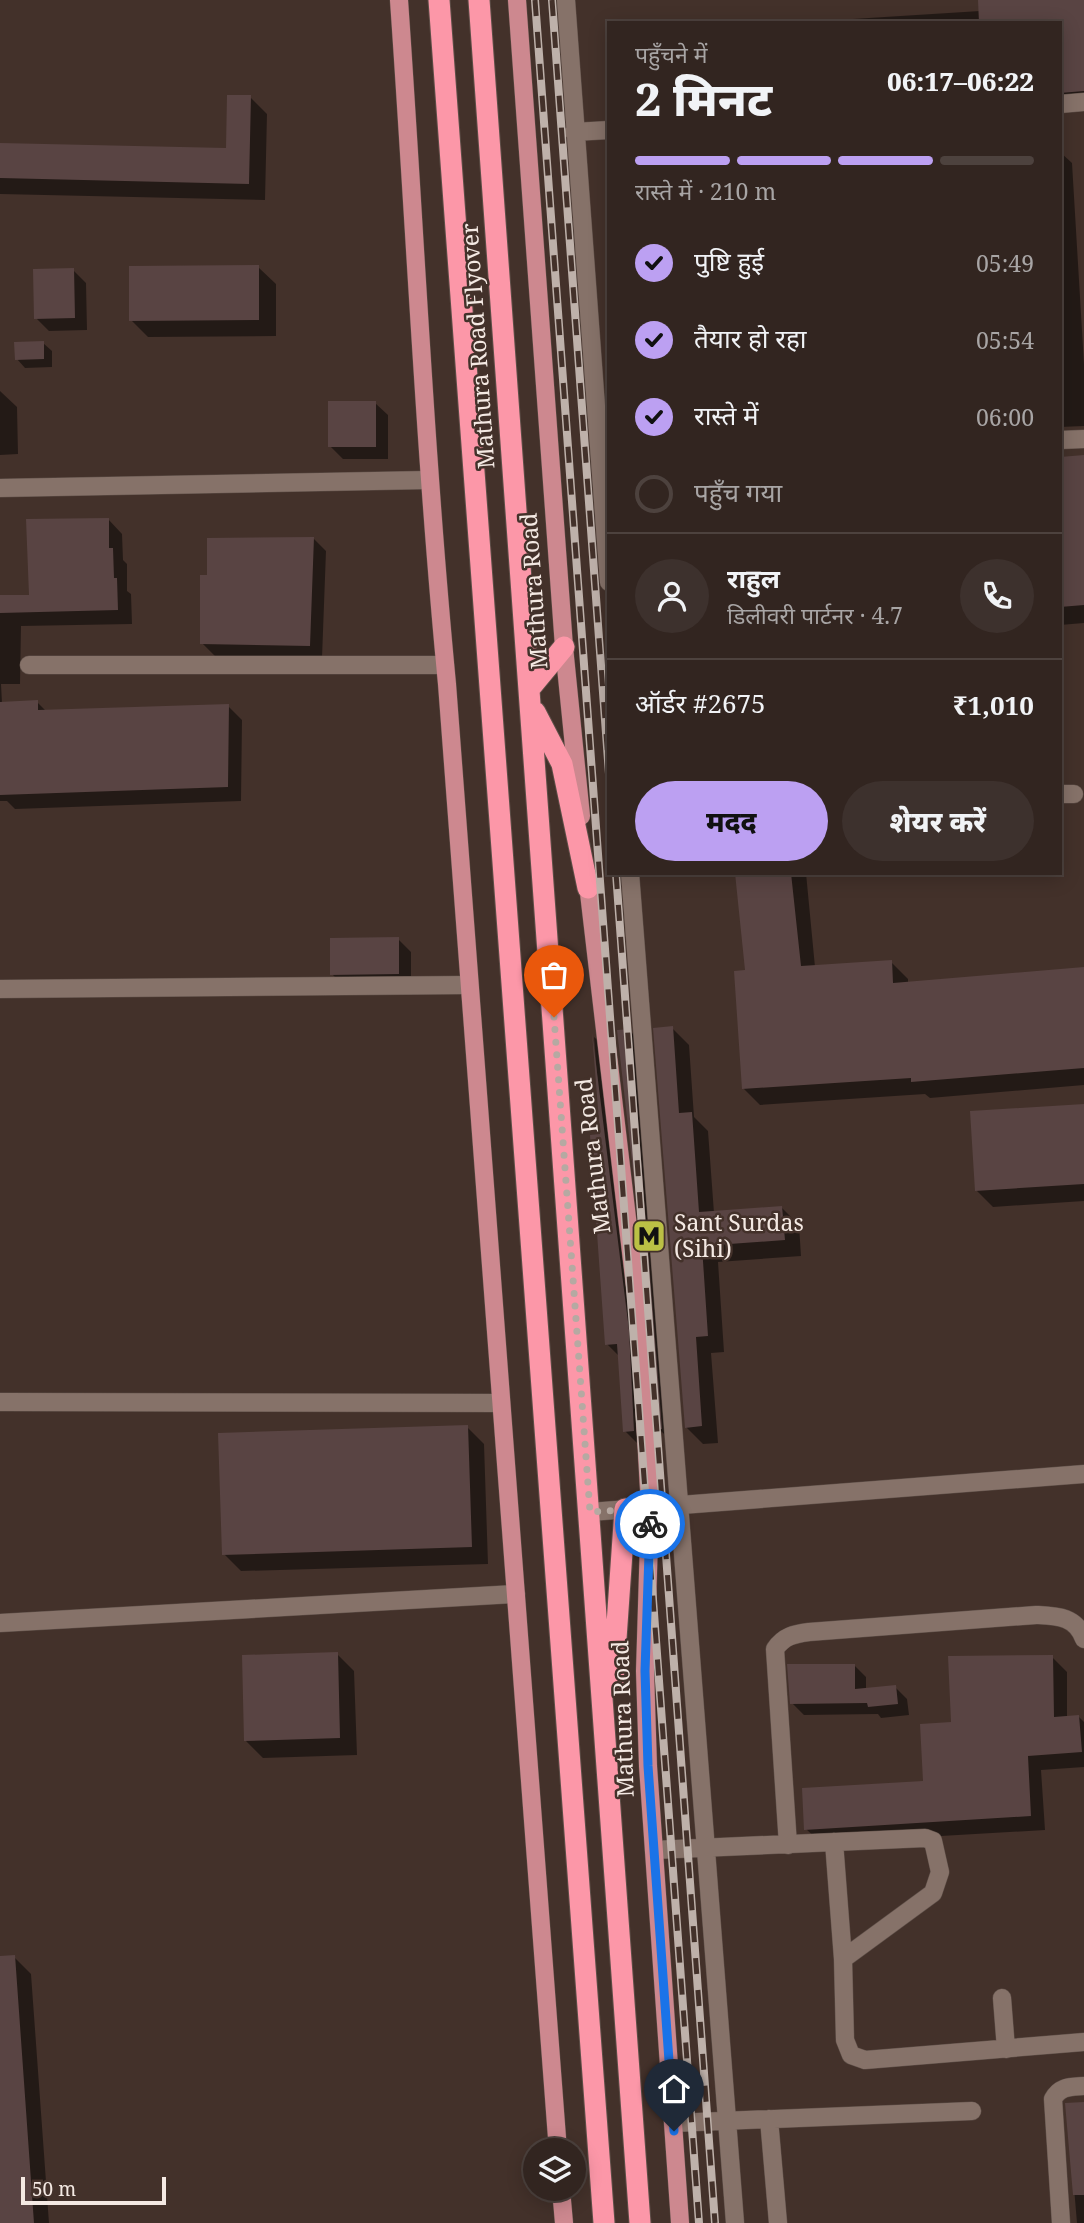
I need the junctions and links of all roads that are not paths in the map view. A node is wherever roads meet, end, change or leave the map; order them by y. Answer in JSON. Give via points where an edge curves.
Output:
{"nodes":[{"id":1,"x":400,"y":0,"type":"edge"},
{"id":2,"x":439,"y":0,"type":"edge"},
{"id":3,"x":479,"y":0,"type":"edge"},
{"id":4,"x":517,"y":0,"type":"edge"},
{"id":5,"x":566,"y":0,"type":"edge"},
{"id":6,"x":1084,"y":102,"type":"edge"},
{"id":7,"x":1062,"y":104,"type":"edge"},
{"id":8,"x":607,"y":130,"type":"edge"},
{"id":9,"x":574,"y":132,"type":"junction"},
{"id":10,"x":1084,"y":439,"type":"edge"},
{"id":11,"x":1062,"y":440,"type":"edge"},
{"id":12,"x":605,"y":470,"type":"edge"},
{"id":13,"x":428,"y":480,"type":"junction"},
{"id":14,"x":0,"y":488,"type":"edge"},
{"id":15,"x":607,"y":526,"type":"edge"},
{"id":16,"x":564,"y":647,"type":"junction"},
{"id":17,"x":29,"y":665,"type":"dead end"},
{"id":18,"x":445,"y":665,"type":"junction"},
{"id":19,"x":530,"y":696,"type":"junction"},
{"id":20,"x":630,"y":875,"type":"edge"},
{"id":21,"x":588,"y":888,"type":"junction"},
{"id":22,"x":469,"y":985,"type":"junction"},
{"id":23,"x":0,"y":989,"type":"edge"},
{"id":24,"x":0,"y":1402,"type":"edge"},
{"id":25,"x":501,"y":1404,"type":"junction"},
{"id":26,"x":1084,"y":1474,"type":"edge"},
{"id":27,"x":680,"y":1505,"type":"junction"},
{"id":28,"x":650,"y":1508,"type":"junction"},
{"id":29,"x":625,"y":1509,"type":"junction"},
{"id":30,"x":590,"y":1512,"type":"junction"},
{"id":31,"x":516,"y":1594,"type":"junction"},
{"id":32,"x":0,"y":1623,"type":"edge"},
{"id":33,"x":1084,"y":1639,"type":"edge"},
{"id":34,"x":607,"y":1758,"type":"junction"},
{"id":35,"x":834,"y":1842,"type":"junction"},
{"id":36,"x":789,"y":1844,"type":"junction"},
{"id":37,"x":707,"y":1849,"type":"junction"},
{"id":38,"x":654,"y":1850,"type":"junction"},
{"id":39,"x":843,"y":1959,"type":"junction"},
{"id":40,"x":1002,"y":1998,"type":"dead end"},
{"id":41,"x":1084,"y":2042,"type":"edge"},
{"id":42,"x":1006,"y":2049,"type":"junction"},
{"id":43,"x":1084,"y":2086,"type":"edge"},
{"id":44,"x":972,"y":2111,"type":"dead end"},
{"id":45,"x":769,"y":2119,"type":"junction"},
{"id":46,"x":729,"y":2121,"type":"junction"},
{"id":47,"x":673,"y":2123,"type":"junction"},
{"id":48,"x":557,"y":2138,"type":"edge"},
{"id":49,"x":562,"y":2201,"type":"edge"},
{"id":50,"x":564,"y":2223,"type":"edge"},
{"id":51,"x":604,"y":2223,"type":"edge"},
{"id":52,"x":640,"y":2223,"type":"edge"},
{"id":53,"x":680,"y":2223,"type":"edge"},
{"id":54,"x":735,"y":2223,"type":"edge"},
{"id":55,"x":778,"y":2223,"type":"edge"},
{"id":56,"x":1061,"y":2223,"type":"edge"}],
"edges":[{"from":1,"to":13,"type":"main road"},
{"from":2,"to":51,"type":"highway"},
{"from":3,"to":19,"type":"highway","name":"Mathura Road Flyover"},
{"from":4,"to":16,"type":"main road","name":"Mathura Road"},
{"from":5,"to":9,"type":"street"},
{"from":6,"to":7,"type":"street"},
{"from":8,"to":9,"type":"street"},
{"from":9,"to":12,"type":"street"},
{"from":10,"to":11,"type":"street"},
{"from":12,"to":15,"type":"street"},
{"from":13,"to":14,"type":"street"},
{"from":13,"to":18,"type":"main road"},
{"from":16,"to":19,"type":"highway"},
{"from":16,"to":21,"type":"main road","name":"Mathura Road"},
{"from":17,"to":18,"type":"street"},
{"from":18,"to":22,"type":"main road"},
{"from":19,"to":21,"type":"highway","via":[[562,764]]},
{"from":19,"to":30,"type":"highway","name":"Mathura Road"},
{"from":20,"to":27,"type":"street"},
{"from":21,"to":28,"type":"main road","name":"Mathura Road","via":[[640,1329]]},
{"from":22,"to":23,"type":"street"},
{"from":22,"to":25,"type":"main road"},
{"from":24,"to":25,"type":"street"},
{"from":25,"to":31,"type":"main road"},
{"from":26,"to":27,"type":"street"},
{"from":27,"to":28,"type":"street"},
{"from":27,"to":37,"type":"street"},
{"from":28,"to":29,"type":"street"},
{"from":28,"to":38,"type":"main road","name":"Mathura Road","via":[[645,1671]]},
{"from":29,"to":30,"type":"street"},
{"from":29,"to":34,"type":"highway"},
{"from":30,"to":34,"type":"highway","name":"Mathura Road"},
{"from":31,"to":32,"type":"street"},
{"from":31,"to":48,"type":"main road"},
{"from":33,"to":36,"type":"street","via":[[1067,1618],[1036,1615],[809,1632],[792,1634],[780,1642],[775,1649]]},
{"from":34,"to":52,"type":"highway","name":"Mathura Road"},
{"from":35,"to":36,"type":"street"},
{"from":35,"to":39,"type":"street"},
{"from":35,"to":39,"type":"street","via":[[929,1839],[936,1844],[940,1872],[927,1898]]},
{"from":36,"to":37,"type":"street"},
{"from":37,"to":38,"type":"street"},
{"from":37,"to":46,"type":"street"},
{"from":38,"to":47,"type":"main road","name":"Mathura Road"},
{"from":39,"to":42,"type":"street","via":[[845,2040],[857,2059]]},
{"from":40,"to":42,"type":"street"},
{"from":41,"to":42,"type":"street"},
{"from":43,"to":56,"type":"street","via":[[1065,2087],[1053,2099]]},
{"from":44,"to":45,"type":"street"},
{"from":45,"to":46,"type":"street"},
{"from":45,"to":55,"type":"street"},
{"from":46,"to":47,"type":"street"},
{"from":46,"to":54,"type":"street"},
{"from":47,"to":53,"type":"main road","name":"Mathura Road"},
{"from":49,"to":50,"type":"main road"}]}
